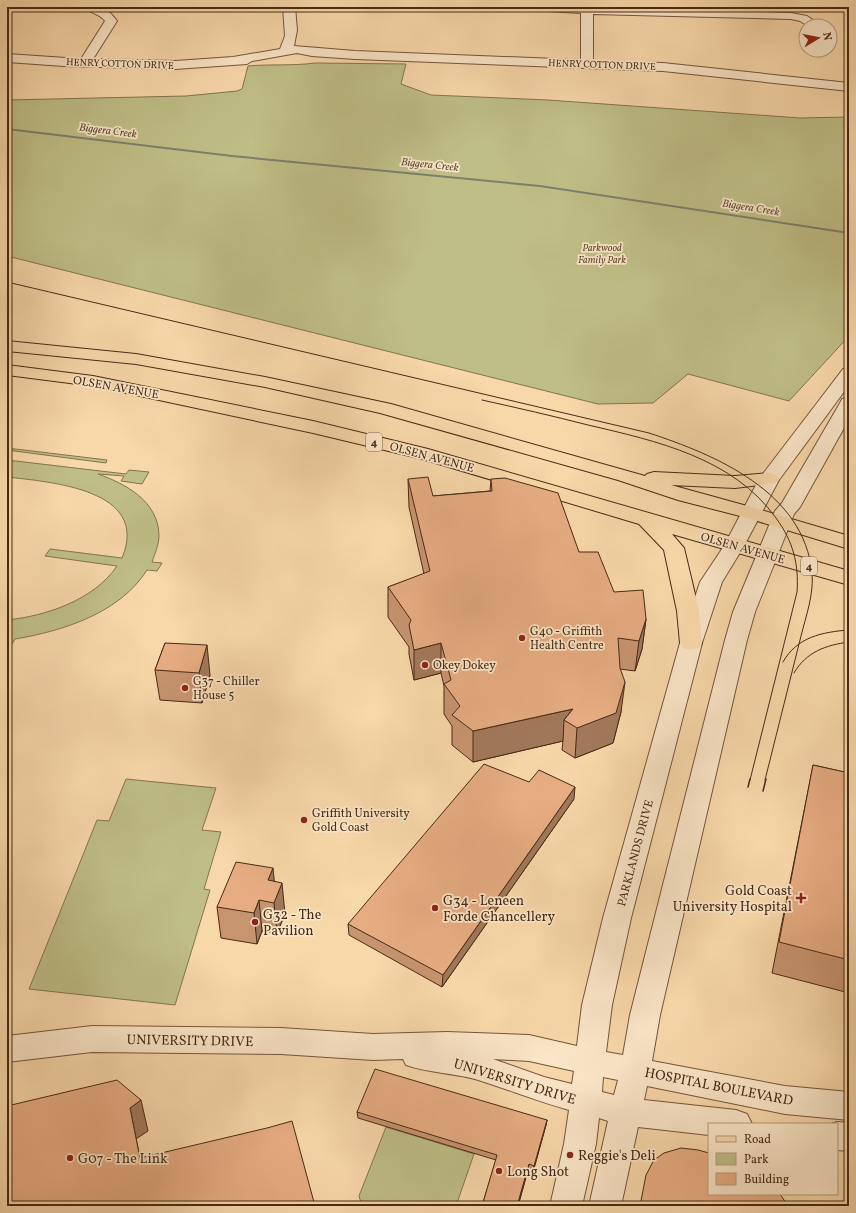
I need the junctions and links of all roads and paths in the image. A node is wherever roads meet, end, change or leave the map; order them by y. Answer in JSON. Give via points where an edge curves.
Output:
{"nodes":[{"id":1,"x":91,"y":7,"type":"edge"},
{"id":2,"x":290,"y":7,"type":"edge"},
{"id":3,"x":530,"y":7,"type":"edge"},
{"id":4,"x":587,"y":10,"type":"junction"},
{"id":5,"x":782,"y":16,"type":"junction"},
{"id":6,"x":804,"y":18,"type":"edge"},
{"id":7,"x":798,"y":27,"type":"edge"},
{"id":8,"x":291,"y":30,"type":"junction"},
{"id":9,"x":309,"y":53,"type":"junction"},
{"id":10,"x":283,"y":55,"type":"junction"},
{"id":11,"x":7,"y":58,"type":"edge"},
{"id":12,"x":85,"y":62,"type":"junction"},
{"id":13,"x":587,"y":63,"type":"junction"},
{"id":14,"x":849,"y":87,"type":"edge"},
{"id":15,"x":7,"y":346,"type":"edge"},
{"id":16,"x":7,"y":370,"type":"edge"},
{"id":17,"x":849,"y":373,"type":"edge"},
{"id":18,"x":849,"y":403,"type":"edge"},
{"id":19,"x":625,"y":476,"type":"junction"},
{"id":20,"x":770,"y":479,"type":"junction"},
{"id":21,"x":751,"y":513,"type":"junction"},
{"id":22,"x":646,"y":519,"type":"junction"},
{"id":23,"x":780,"y":522,"type":"junction"},
{"id":24,"x":849,"y":543,"type":"edge"},
{"id":25,"x":734,"y":546,"type":"junction"},
{"id":26,"x":768,"y":554,"type":"junction"},
{"id":27,"x":849,"y":578,"type":"edge"},
{"id":28,"x":691,"y":644,"type":"junction"},
{"id":29,"x":373,"y":1047,"type":"junction"},
{"id":30,"x":7,"y":1049,"type":"edge"},
{"id":31,"x":590,"y":1060,"type":"junction"},
{"id":32,"x":635,"y":1071,"type":"junction"},
{"id":33,"x":585,"y":1102,"type":"junction"},
{"id":34,"x":849,"y":1106,"type":"edge"},
{"id":35,"x":625,"y":1112,"type":"junction"},
{"id":36,"x":727,"y":1123,"type":"edge"},
{"id":37,"x":838,"y":1136,"type":"edge"},
{"id":38,"x":849,"y":1137,"type":"edge"},
{"id":39,"x":566,"y":1206,"type":"edge"},
{"id":40,"x":605,"y":1206,"type":"edge"}],
"edges":[{"from":1,"to":12,"type":"street","via":[[105,13],[111,21]]},
{"from":2,"to":8,"type":"street"},
{"from":3,"to":4,"type":"street"},
{"from":4,"to":5,"type":"street"},
{"from":4,"to":13,"type":"street"},
{"from":5,"to":6,"type":"street"},
{"from":5,"to":7,"type":"street"},
{"from":8,"to":9,"type":"street"},
{"from":8,"to":10,"type":"street","via":[[288,46]]},
{"from":9,"to":10,"type":"street","name":"HENRY COTTON DRIVE","via":[[298,61]]},
{"from":9,"to":13,"type":"street","name":"HENRY COTTON DRIVE"},
{"from":10,"to":12,"type":"street","name":"HENRY COTTON DRIVE","via":[[175,65]]},
{"from":11,"to":12,"type":"street","name":"HENRY COTTON DRIVE"},
{"from":13,"to":14,"type":"street","name":"HENRY COTTON DRIVE","via":[[662,67]]},
{"from":15,"to":19,"type":"main road","via":[[136,359],[265,382],[384,408]]},
{"from":16,"to":22,"type":"main road","name":"OLSEN AVENUE","number":"4","via":[[93,381],[314,427],[428,455]]},
{"from":17,"to":20,"type":"street","name":"PARKLANDS DRIVE"},
{"from":18,"to":23,"type":"street"},
{"from":19,"to":20,"type":"main road","via":[[735,482]]},
{"from":19,"to":21,"type":"main road","via":[[685,496]]},
{"from":20,"to":21,"type":"street","name":"PARKLANDS DRIVE"},
{"from":21,"to":23,"type":"main road"},
{"from":21,"to":25,"type":"street","name":"PARKLANDS DRIVE"},
{"from":22,"to":25,"type":"main road","name":"OLSEN AVENUE","number":"4"},
{"from":22,"to":28,"type":"main road","via":[[674,548],[688,611]]},
{"from":23,"to":24,"type":"main road"},
{"from":23,"to":26,"type":"street"},
{"from":25,"to":26,"type":"main road","name":"OLSEN AVENUE","number":"4"},
{"from":25,"to":28,"type":"street","name":"PARKLANDS DRIVE","via":[[712,582]]},
{"from":26,"to":27,"type":"main road","name":"OLSEN AVENUE","number":"4"},
{"from":26,"to":32,"type":"street","via":[[746,606],[736,640],[647,1007]]},
{"from":28,"to":31,"type":"street","name":"PARKLANDS DRIVE","via":[[617,918],[597,1005]]},
{"from":29,"to":30,"type":"street","name":"UNIVERSITY DRIVE","via":[[281,1041],[92,1039]]},
{"from":29,"to":31,"type":"street","name":"UNIVERSITY DRIVE","via":[[529,1048]]},
{"from":29,"to":33,"type":"street","name":"UNIVERSITY DRIVE","via":[[474,1066]]},
{"from":31,"to":32,"type":"street","name":"HOSPITAL BOULEVARD"},
{"from":31,"to":33,"type":"street","name":"PARKLANDS DRIVE"},
{"from":32,"to":34,"type":"street","name":"HOSPITAL BOULEVARD","via":[[785,1100]]},
{"from":32,"to":35,"type":"street"},
{"from":33,"to":35,"type":"street"},
{"from":33,"to":39,"type":"street","name":"PARKLANDS DRIVE","via":[[580,1144]]},
{"from":35,"to":36,"type":"street"},
{"from":35,"to":40,"type":"street"},
{"from":37,"to":38,"type":"street"}]}
